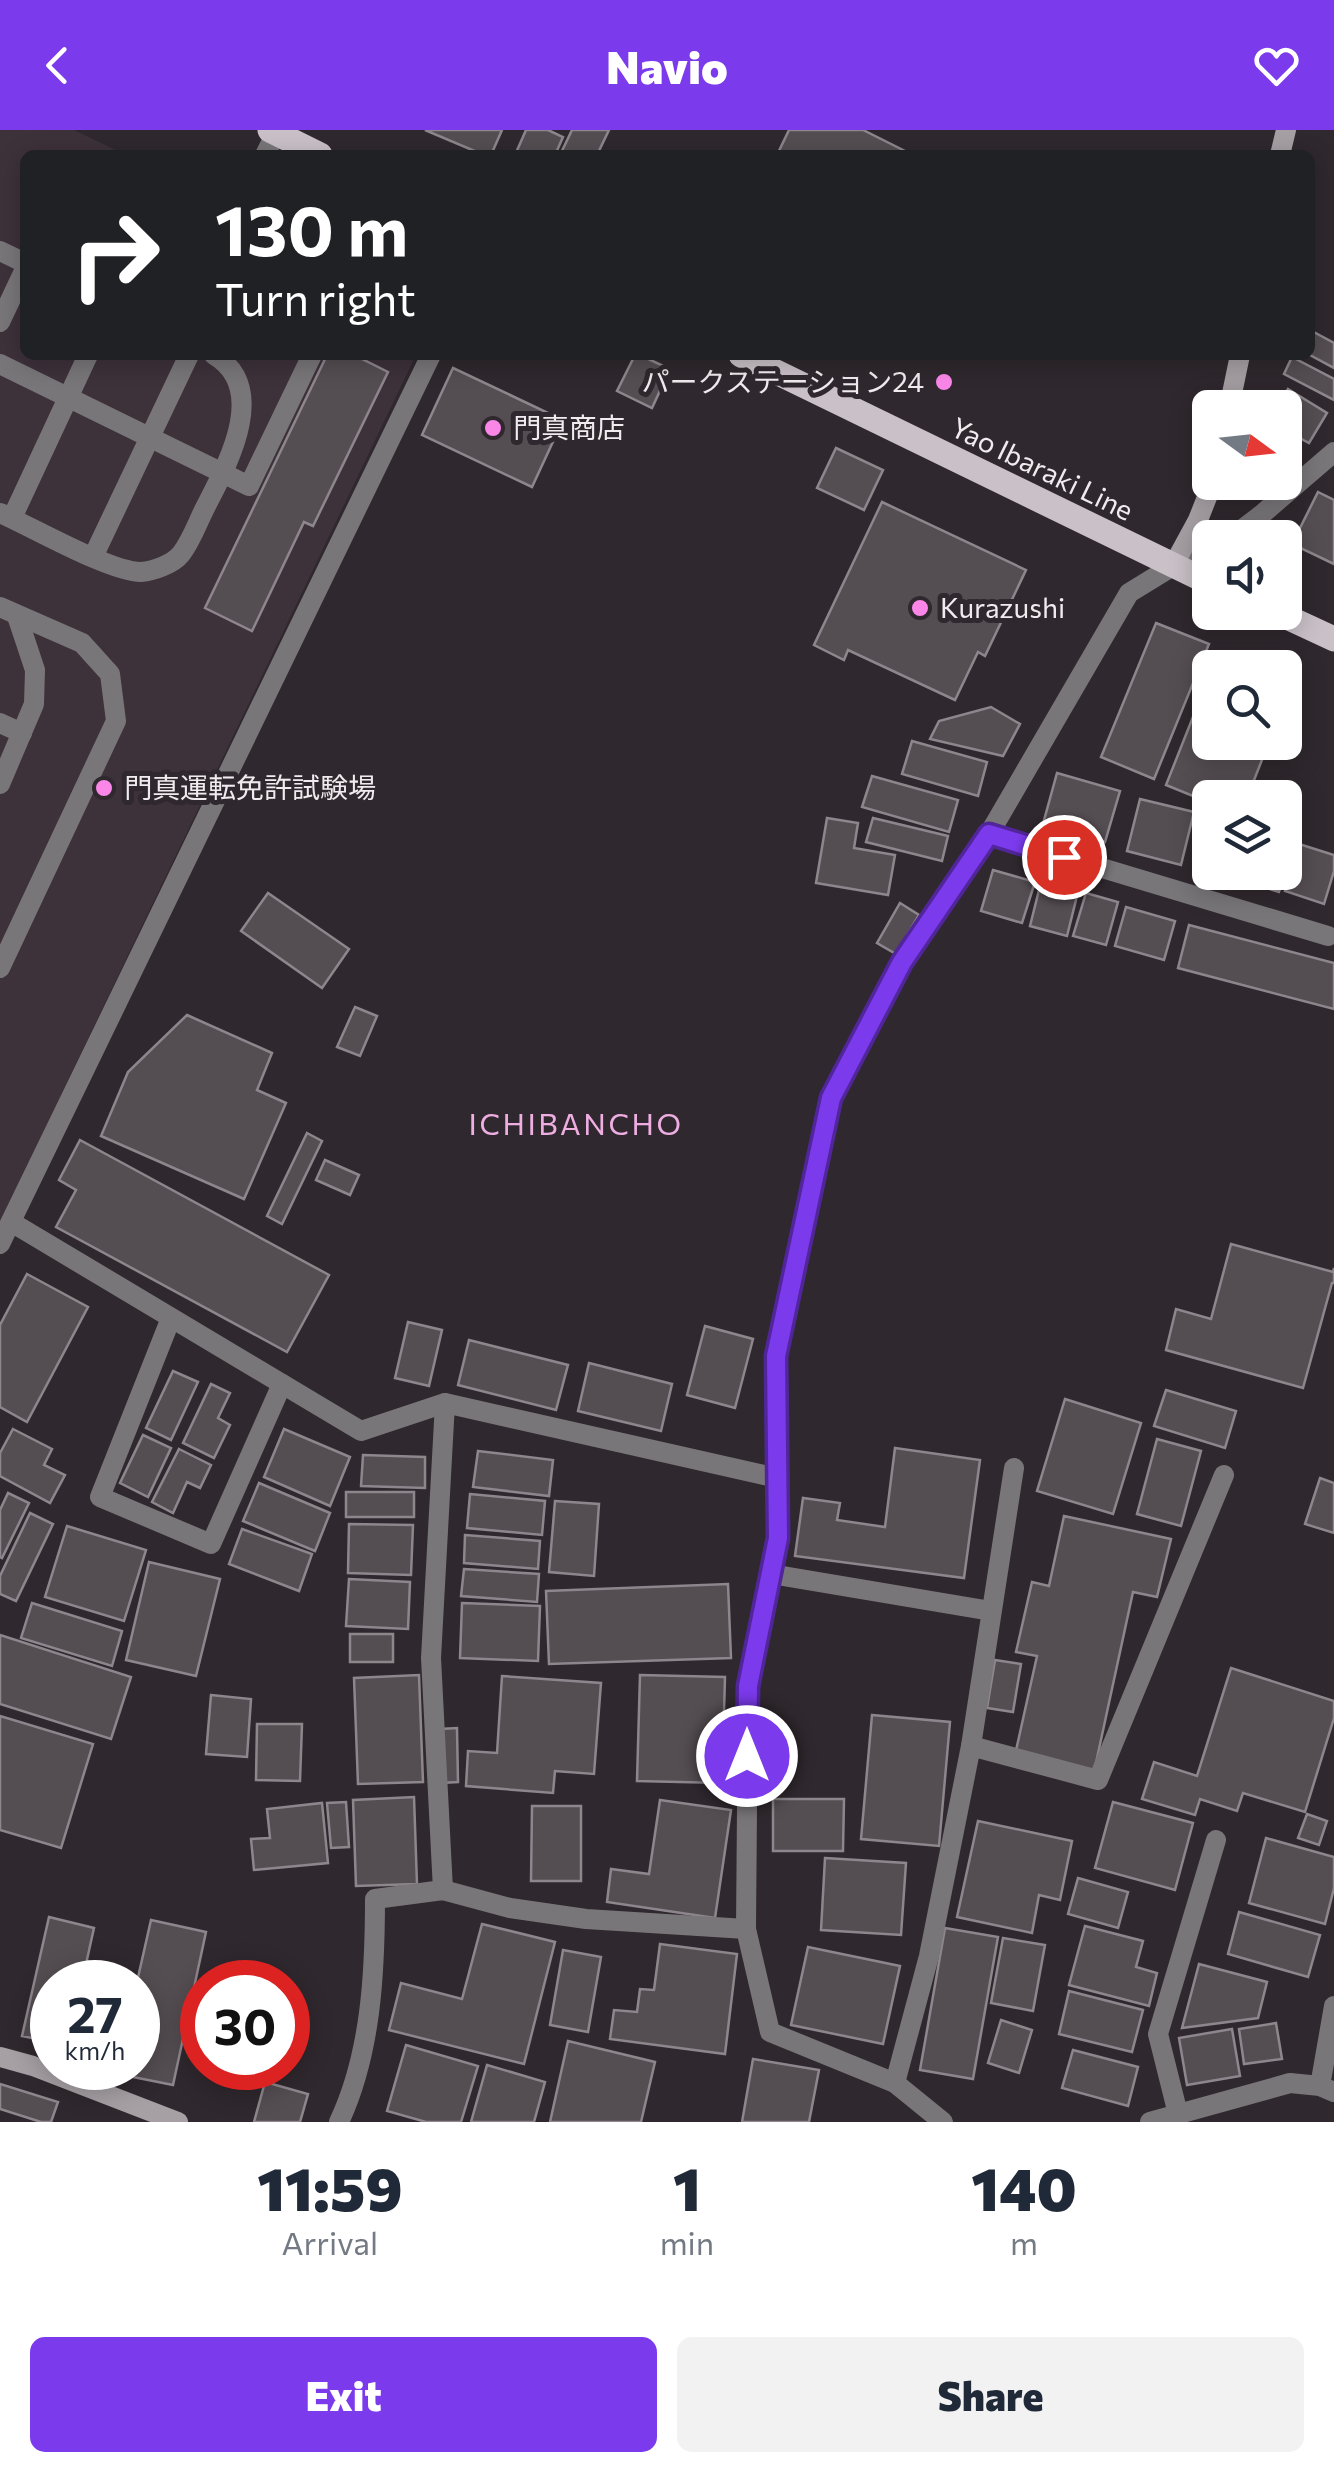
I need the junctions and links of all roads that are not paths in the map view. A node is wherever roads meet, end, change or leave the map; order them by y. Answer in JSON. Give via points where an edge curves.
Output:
{"nodes":[{"id":1,"x":270,"y":139,"type":"edge"},
{"id":2,"x":304,"y":150,"type":"edge"},
{"id":3,"x":20,"y":277,"type":"edge"},
{"id":4,"x":0,"y":322,"type":"edge"},
{"id":5,"x":86,"y":360,"type":"edge"},
{"id":6,"x":187,"y":360,"type":"edge"},
{"id":7,"x":223,"y":360,"type":"edge"},
{"id":8,"x":310,"y":360,"type":"edge"},
{"id":9,"x":430,"y":360,"type":"edge"},
{"id":10,"x":751,"y":360,"type":"edge"},
{"id":11,"x":1239,"y":360,"type":"edge"},
{"id":12,"x":0,"y":364,"type":"edge"},
{"id":13,"x":1233,"y":390,"type":"edge"},
{"id":14,"x":68,"y":398,"type":"junction"},
{"id":15,"x":150,"y":438,"type":"junction"},
{"id":16,"x":1334,"y":452,"type":"edge"},
{"id":17,"x":223,"y":473,"type":"junction"},
{"id":18,"x":1206,"y":500,"type":"edge"},
{"id":19,"x":6,"y":516,"type":"edge"},
{"id":20,"x":1254,"y":520,"type":"edge"},
{"id":21,"x":94,"y":557,"type":"junction"},
{"id":22,"x":1192,"y":557,"type":"edge"},
{"id":23,"x":1172,"y":566,"type":"junction"},
{"id":24,"x":1192,"y":574,"type":"edge"},
{"id":25,"x":8,"y":612,"type":"edge"},
{"id":26,"x":1302,"y":624,"type":"edge"},
{"id":27,"x":1334,"y":639,"type":"edge"},
{"id":28,"x":0,"y":723,"type":"edge"},
{"id":29,"x":22,"y":733,"type":"junction"},
{"id":30,"x":0,"y":784,"type":"edge"},
{"id":31,"x":989,"y":834,"type":"junction"},
{"id":32,"x":1328,"y":936,"type":"dead end"},
{"id":33,"x":0,"y":968,"type":"edge"},
{"id":34,"x":11,"y":1222,"type":"junction"},
{"id":35,"x":0,"y":1244,"type":"edge"},
{"id":36,"x":172,"y":1318,"type":"junction"},
{"id":37,"x":282,"y":1384,"type":"junction"},
{"id":38,"x":445,"y":1403,"type":"junction"},
{"id":39,"x":1014,"y":1468,"type":"dead end"},
{"id":40,"x":1224,"y":1474,"type":"dead end"},
{"id":41,"x":777,"y":1478,"type":"junction"},
{"id":42,"x":771,"y":1574,"type":"junction"},
{"id":43,"x":992,"y":1611,"type":"junction"},
{"id":44,"x":971,"y":1746,"type":"junction"},
{"id":45,"x":1216,"y":1840,"type":"dead end"},
{"id":46,"x":442,"y":1890,"type":"junction"},
{"id":47,"x":746,"y":1929,"type":"junction"},
{"id":48,"x":1334,"y":2006,"type":"edge"},
{"id":49,"x":0,"y":2057,"type":"edge"},
{"id":50,"x":895,"y":2084,"type":"junction"},
{"id":51,"x":1327,"y":2089,"type":"edge"},
{"id":52,"x":1178,"y":2114,"type":"junction"},
{"id":53,"x":178,"y":2122,"type":"edge"},
{"id":54,"x":339,"y":2122,"type":"edge"},
{"id":55,"x":944,"y":2122,"type":"edge"},
{"id":56,"x":1150,"y":2122,"type":"edge"}],
"edges":[{"from":1,"to":2,"type":"main road"},
{"from":3,"to":4,"type":"street"},
{"from":5,"to":14,"type":"street"},
{"from":6,"to":15,"type":"street"},
{"from":7,"to":17,"type":"street","via":[[242,403],[240,430]]},
{"from":8,"to":17,"type":"street","via":[[249,486]]},
{"from":9,"to":34,"type":"street"},
{"from":10,"to":23,"type":"main road","name":"Yao Ibaraki Line"},
{"from":11,"to":13,"type":"street"},
{"from":12,"to":14,"type":"street"},
{"from":14,"to":15,"type":"street"},
{"from":14,"to":19,"type":"street"},
{"from":15,"to":17,"type":"street"},
{"from":15,"to":21,"type":"street"},
{"from":16,"to":20,"type":"street"},
{"from":17,"to":21,"type":"street","via":[[180,556],[139,572]]},
{"from":18,"to":23,"type":"street"},
{"from":19,"to":21,"type":"street"},
{"from":22,"to":23,"type":"street"},
{"from":23,"to":24,"type":"main road","name":"Yao Ibaraki Line"},
{"from":23,"to":31,"type":"street","via":[[1130,593]]},
{"from":25,"to":29,"type":"street","via":[[35,670],[34,704]]},
{"from":25,"to":33,"type":"street","via":[[82,643],[110,674],[116,722]]},
{"from":26,"to":27,"type":"main road"},
{"from":28,"to":29,"type":"street"},
{"from":29,"to":30,"type":"street"},
{"from":31,"to":32,"type":"street"},
{"from":31,"to":41,"type":"street","via":[[902,962],[831,1098],[776,1356]]},
{"from":34,"to":35,"type":"street"},
{"from":34,"to":36,"type":"street"},
{"from":36,"to":37,"type":"street"},
{"from":36,"to":37,"type":"street","via":[[100,1497],[211,1544]]},
{"from":37,"to":38,"type":"street","via":[[361,1431]]},
{"from":38,"to":41,"type":"street"},
{"from":38,"to":46,"type":"street","via":[[431,1658]]},
{"from":39,"to":43,"type":"street"},
{"from":40,"to":44,"type":"street","via":[[1098,1780]]},
{"from":41,"to":42,"type":"street"},
{"from":42,"to":43,"type":"street"},
{"from":42,"to":47,"type":"street","via":[[748,1686]]},
{"from":43,"to":44,"type":"street"},
{"from":44,"to":50,"type":"street","via":[[929,1956]]},
{"from":45,"to":52,"type":"street","via":[[1158,2034]]},
{"from":46,"to":47,"type":"street","via":[[586,1919]]},
{"from":46,"to":54,"type":"street","via":[[375,1899],[363,2048]]},
{"from":47,"to":50,"type":"street","via":[[770,2032]]},
{"from":48,"to":51,"type":"street"},
{"from":49,"to":53,"type":"street"},
{"from":50,"to":55,"type":"street"},
{"from":51,"to":52,"type":"street","via":[[1290,2083]]},
{"from":52,"to":56,"type":"street"}]}
